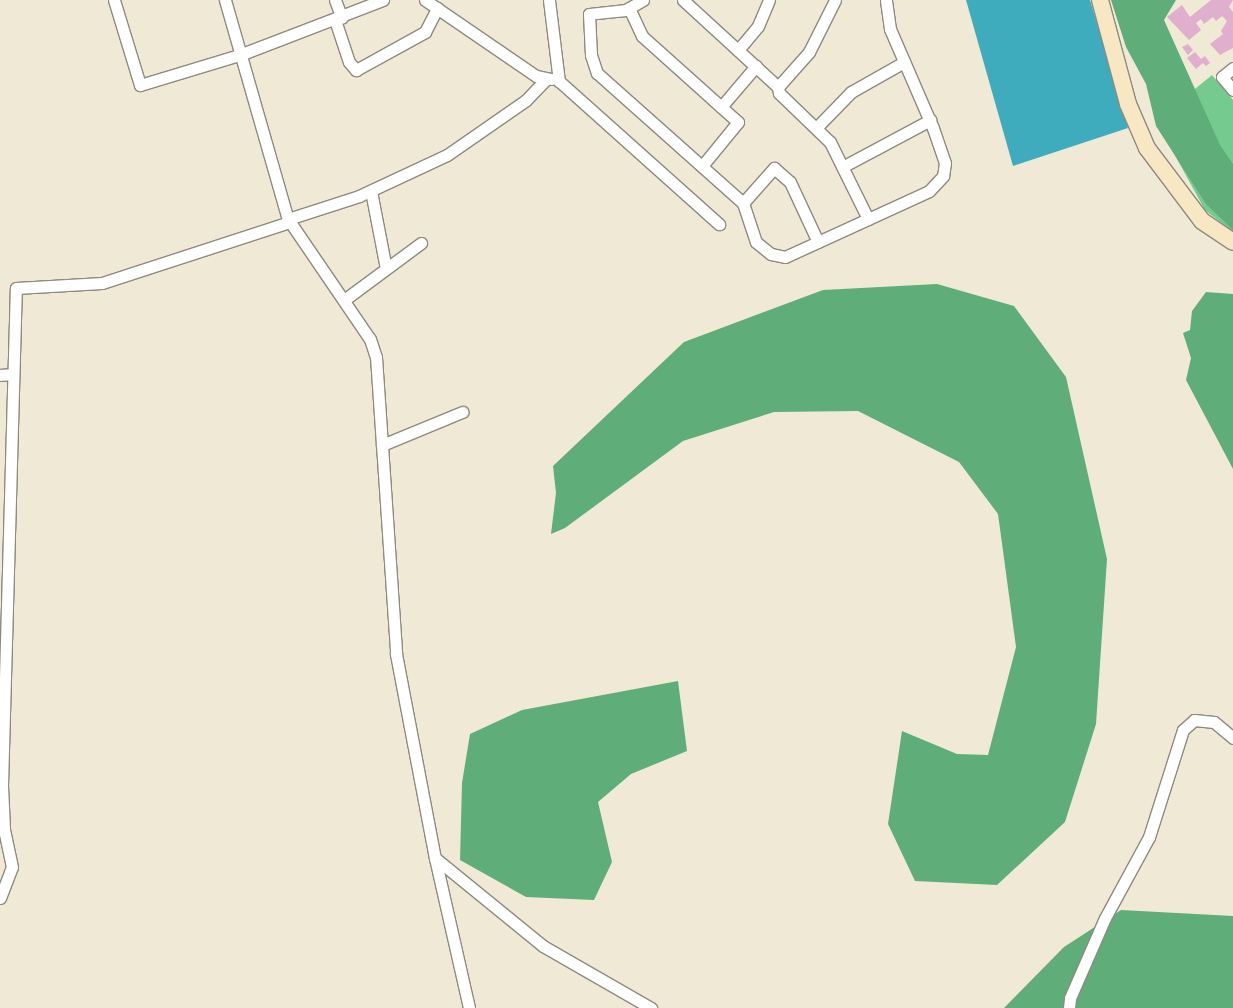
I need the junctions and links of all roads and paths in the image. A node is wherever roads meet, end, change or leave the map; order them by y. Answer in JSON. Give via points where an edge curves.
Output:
{"nodes":[{"id":1,"x":114,"y":0,"type":"edge"},
{"id":2,"x":225,"y":0,"type":"edge"},
{"id":3,"x":335,"y":0,"type":"edge"},
{"id":4,"x":383,"y":0,"type":"edge"},
{"id":5,"x":425,"y":0,"type":"edge"},
{"id":6,"x":549,"y":0,"type":"edge"},
{"id":7,"x":643,"y":0,"type":"edge"},
{"id":8,"x":683,"y":0,"type":"edge"},
{"id":9,"x":769,"y":0,"type":"edge"},
{"id":10,"x":835,"y":0,"type":"edge"},
{"id":11,"x":886,"y":0,"type":"edge"},
{"id":12,"x":1100,"y":0,"type":"edge"},
{"id":13,"x":697,"y":4,"type":"edge"},
{"id":14,"x":440,"y":7,"type":"edge"},
{"id":15,"x":629,"y":8,"type":"junction"},
{"id":16,"x":339,"y":19,"type":"junction"},
{"id":17,"x":738,"y":50,"type":"junction"},
{"id":18,"x":242,"y":54,"type":"junction"},
{"id":19,"x":904,"y":62,"type":"junction"},
{"id":20,"x":756,"y":66,"type":"junction"},
{"id":21,"x":1233,"y":68,"type":"edge"},
{"id":22,"x":547,"y":78,"type":"junction"},
{"id":23,"x":559,"y":81,"type":"junction"},
{"id":24,"x":778,"y":86,"type":"junction"},
{"id":25,"x":1233,"y":90,"type":"edge"},
{"id":26,"x":721,"y":107,"type":"junction"},
{"id":27,"x":930,"y":120,"type":"junction"},
{"id":28,"x":817,"y":127,"type":"junction"},
{"id":29,"x":702,"y":166,"type":"junction"},
{"id":30,"x":844,"y":166,"type":"junction"},
{"id":31,"x":371,"y":191,"type":"junction"},
{"id":32,"x":743,"y":203,"type":"junction"},
{"id":33,"x":868,"y":219,"type":"junction"},
{"id":34,"x":289,"y":221,"type":"junction"},
{"id":35,"x":719,"y":224,"type":"dead end"},
{"id":36,"x":818,"y":242,"type":"junction"},
{"id":37,"x":1233,"y":242,"type":"edge"},
{"id":38,"x":422,"y":243,"type":"dead end"},
{"id":39,"x":386,"y":269,"type":"junction"},
{"id":40,"x":344,"y":300,"type":"junction"},
{"id":41,"x":14,"y":374,"type":"junction"},
{"id":42,"x":0,"y":375,"type":"edge"},
{"id":43,"x":462,"y":412,"type":"dead end"},
{"id":44,"x":382,"y":445,"type":"junction"},
{"id":45,"x":1233,"y":738,"type":"edge"},
{"id":46,"x":435,"y":858,"type":"junction"},
{"id":47,"x":0,"y":898,"type":"edge"},
{"id":48,"x":469,"y":1008,"type":"edge"},
{"id":49,"x":651,"y":1008,"type":"edge"},
{"id":50,"x":1069,"y":1008,"type":"edge"}],
"edges":[{"from":1,"to":18,"type":"street","via":[[140,85]]},
{"from":2,"to":18,"type":"street"},
{"from":3,"to":16,"type":"street"},
{"from":4,"to":16,"type":"street"},
{"from":5,"to":14,"type":"street"},
{"from":6,"to":23,"type":"street"},
{"from":7,"to":15,"type":"street"},
{"from":8,"to":13,"type":"street"},
{"from":9,"to":17,"type":"street","via":[[758,26]]},
{"from":10,"to":24,"type":"street","via":[[809,52]]},
{"from":11,"to":19,"type":"street","via":[[890,29]]},
{"from":12,"to":37,"type":"street","via":[[1128,104],[1147,148],[1202,221]]},
{"from":13,"to":17,"type":"street"},
{"from":14,"to":16,"type":"street","via":[[425,32],[356,70],[349,62]]},
{"from":14,"to":22,"type":"street","via":[[536,76]]},
{"from":15,"to":26,"type":"street","via":[[642,36]]},
{"from":15,"to":29,"type":"street","via":[[589,14],[591,55],[597,72]]},
{"from":16,"to":18,"type":"street"},
{"from":17,"to":20,"type":"street"},
{"from":18,"to":34,"type":"street"},
{"from":19,"to":27,"type":"street"},
{"from":19,"to":28,"type":"street","via":[[851,92]]},
{"from":20,"to":24,"type":"street"},
{"from":20,"to":26,"type":"street"},
{"from":21,"to":25,"type":"street","via":[[1222,77]]},
{"from":22,"to":23,"type":"street"},
{"from":22,"to":31,"type":"street","via":[[526,100],[472,139]]},
{"from":23,"to":35,"type":"street"},
{"from":24,"to":28,"type":"street","via":[[779,93]]},
{"from":26,"to":29,"type":"street","via":[[738,122]]},
{"from":27,"to":30,"type":"street"},
{"from":27,"to":33,"type":"street","via":[[944,162],[943,176],[929,191]]},
{"from":28,"to":30,"type":"street"},
{"from":29,"to":32,"type":"street"},
{"from":30,"to":33,"type":"street"},
{"from":31,"to":34,"type":"street"},
{"from":31,"to":39,"type":"street"},
{"from":32,"to":36,"type":"street","via":[[756,242],[771,254],[785,257]]},
{"from":32,"to":36,"type":"street","via":[[774,168],[790,182]]},
{"from":33,"to":36,"type":"street"},
{"from":34,"to":40,"type":"street"},
{"from":34,"to":41,"type":"street","via":[[102,282],[16,288]]},
{"from":38,"to":39,"type":"street"},
{"from":39,"to":40,"type":"street"},
{"from":40,"to":44,"type":"street","via":[[370,339],[376,356]]},
{"from":41,"to":42,"type":"street"},
{"from":41,"to":47,"type":"street","via":[[2,785],[4,828],[12,867]]},
{"from":43,"to":44,"type":"street"},
{"from":44,"to":46,"type":"street","via":[[396,654]]},
{"from":45,"to":50,"type":"street","via":[[1214,722],[1194,720],[1183,730],[1149,837],[1105,918],[1070,998]]},
{"from":46,"to":48,"type":"street"},
{"from":46,"to":49,"type":"street","via":[[542,946]]}]}
